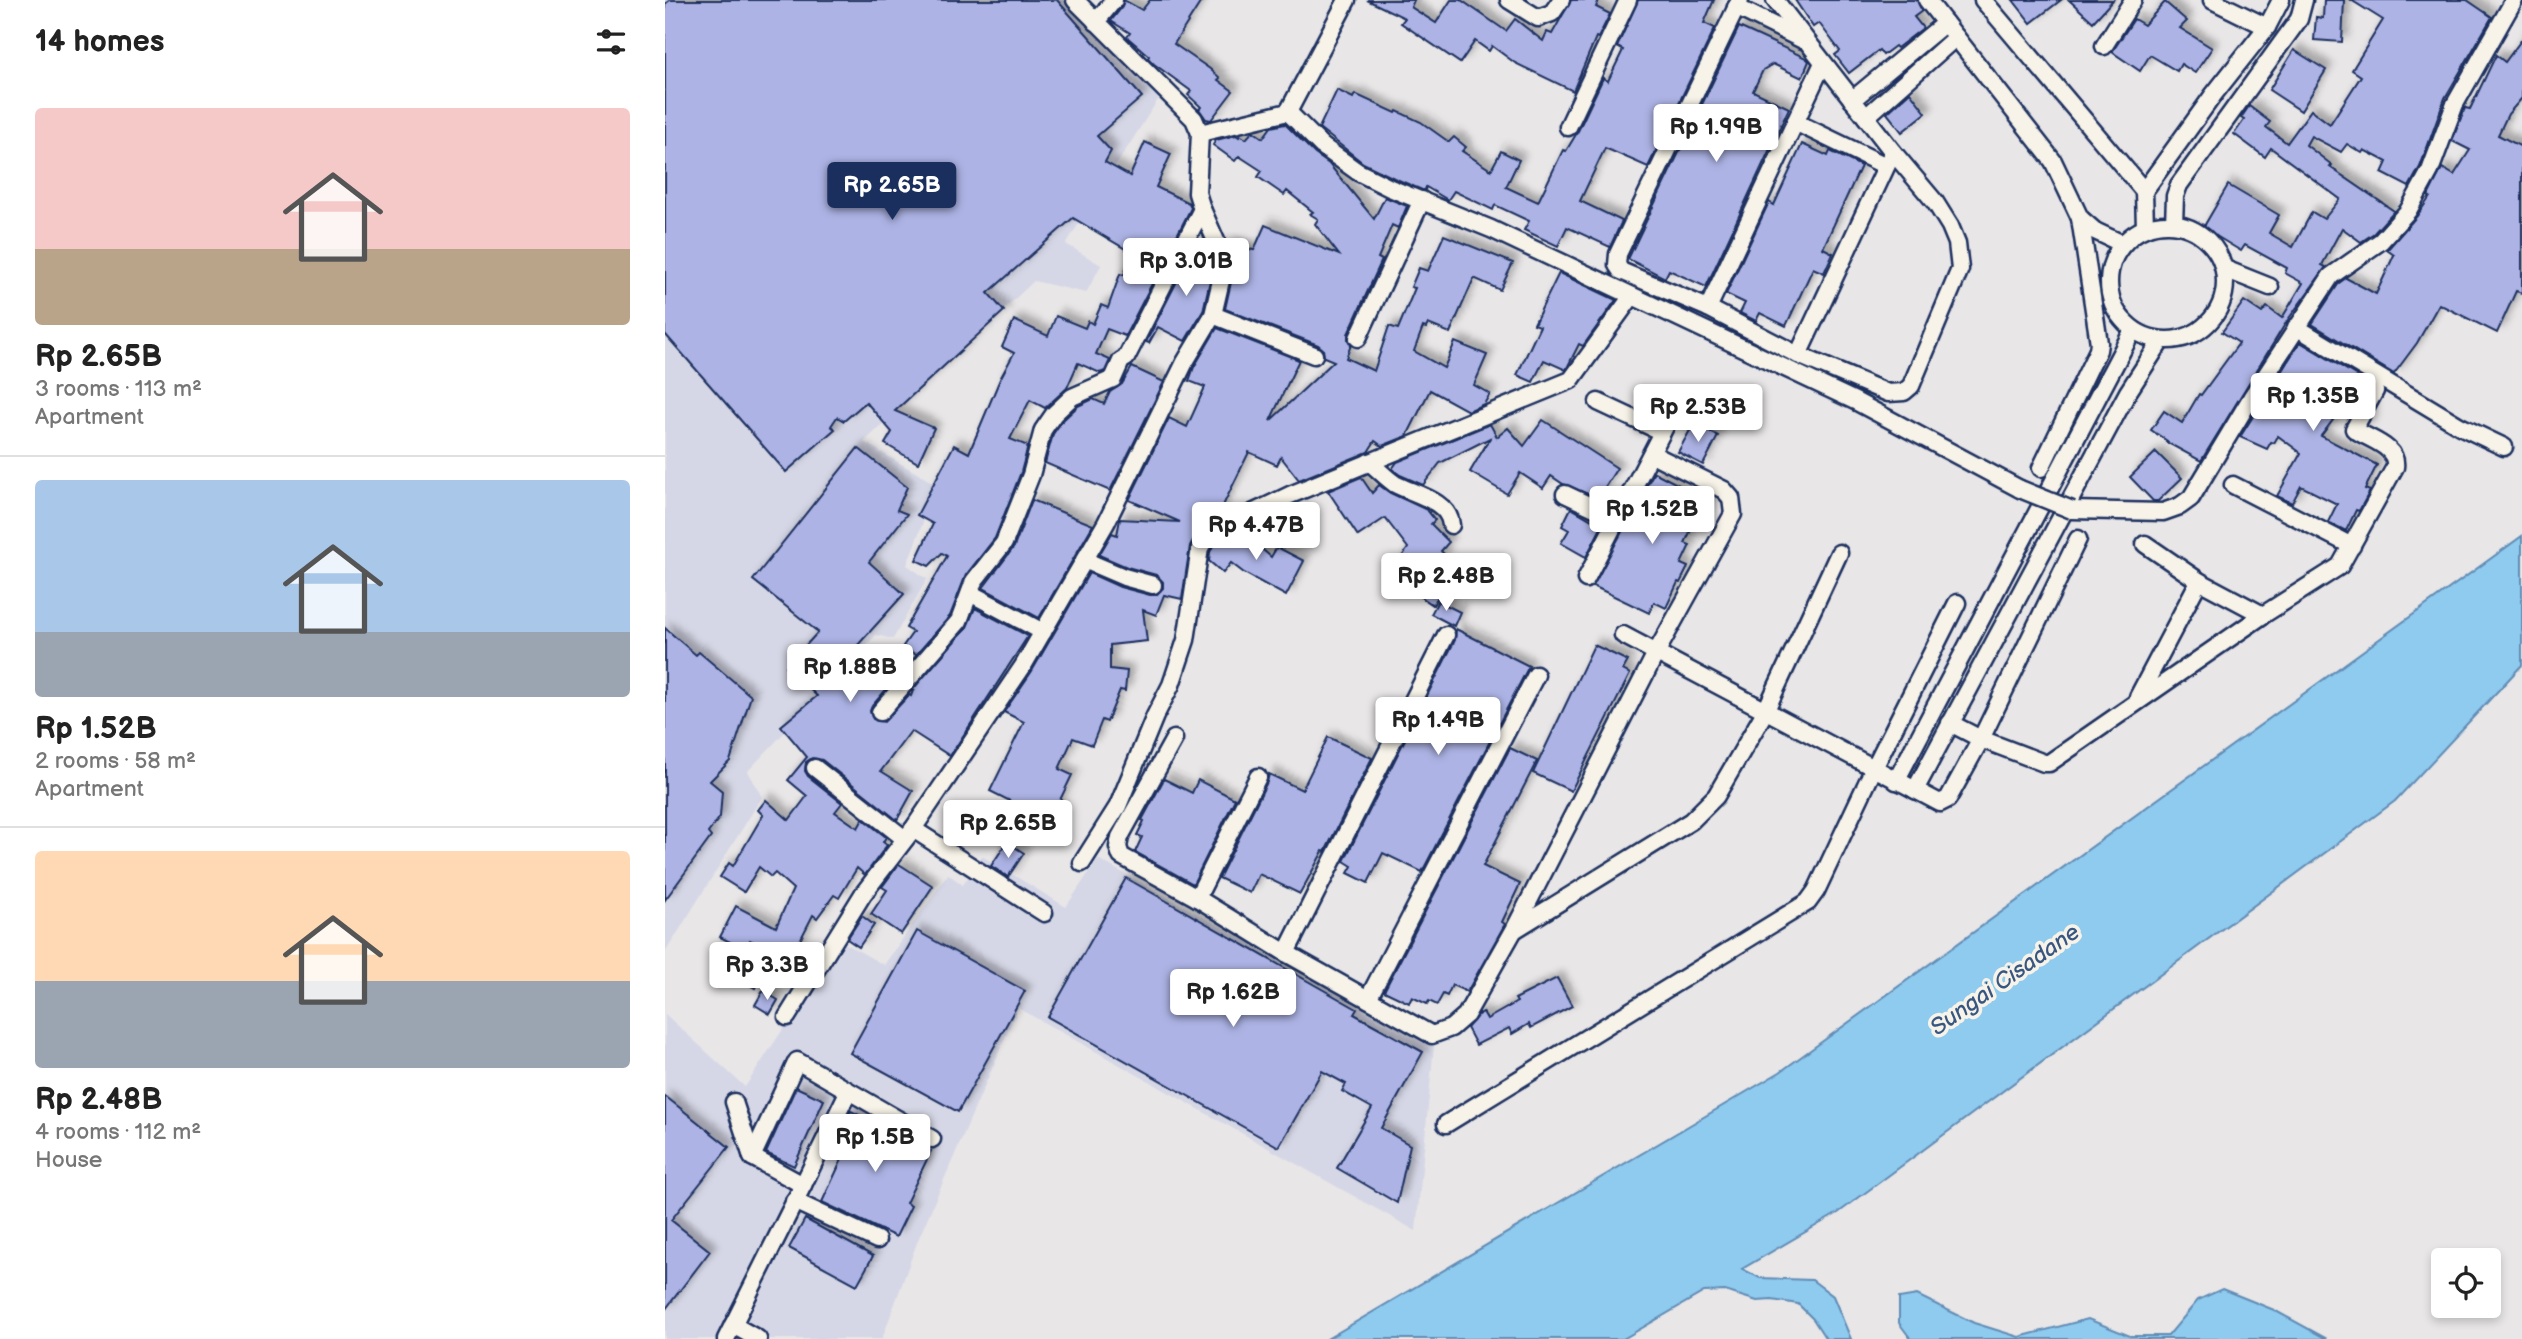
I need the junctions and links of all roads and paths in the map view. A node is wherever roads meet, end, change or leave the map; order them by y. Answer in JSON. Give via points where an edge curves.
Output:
{"nodes":[{"id":1,"x":1075,"y":0,"type":"edge"},
{"id":2,"x":1114,"y":0,"type":"edge"},
{"id":3,"x":1347,"y":0,"type":"edge"},
{"id":4,"x":1509,"y":0,"type":"edge"},
{"id":5,"x":1561,"y":0,"type":"edge"},
{"id":6,"x":1628,"y":0,"type":"edge"},
{"id":7,"x":1775,"y":0,"type":"edge"},
{"id":8,"x":1927,"y":0,"type":"edge"},
{"id":9,"x":1983,"y":0,"type":"edge"},
{"id":10,"x":2133,"y":0,"type":"edge"},
{"id":11,"x":2281,"y":0,"type":"edge"},
{"id":12,"x":2304,"y":0,"type":"edge"},
{"id":13,"x":2514,"y":0,"type":"edge"},
{"id":14,"x":2218,"y":1,"type":"edge"},
{"id":15,"x":1738,"y":3,"type":"edge"},
{"id":16,"x":1096,"y":22,"type":"junction"},
{"id":17,"x":1945,"y":23,"type":"junction"},
{"id":18,"x":2267,"y":27,"type":"junction"},
{"id":19,"x":1956,"y":37,"type":"junction"},
{"id":20,"x":1807,"y":42,"type":"junction"},
{"id":21,"x":1921,"y":43,"type":"junction"},
{"id":22,"x":2104,"y":46,"type":"dead end"},
{"id":23,"x":1932,"y":58,"type":"junction"},
{"id":24,"x":1823,"y":62,"type":"junction"},
{"id":25,"x":2214,"y":94,"type":"junction"},
{"id":26,"x":1852,"y":100,"type":"junction"},
{"id":27,"x":2234,"y":109,"type":"junction"},
{"id":28,"x":1288,"y":111,"type":"junction"},
{"id":29,"x":1865,"y":117,"type":"junction"},
{"id":30,"x":1795,"y":122,"type":"junction"},
{"id":31,"x":1568,"y":127,"type":"dead end"},
{"id":32,"x":1201,"y":133,"type":"junction"},
{"id":33,"x":1889,"y":159,"type":"junction"},
{"id":34,"x":2144,"y":191,"type":"junction"},
{"id":35,"x":1422,"y":200,"type":"junction"},
{"id":36,"x":1202,"y":209,"type":"junction"},
{"id":37,"x":2080,"y":219,"type":"junction"},
{"id":38,"x":2174,"y":224,"type":"junction"},
{"id":39,"x":2145,"y":228,"type":"junction"},
{"id":40,"x":2123,"y":244,"type":"junction"},
{"id":41,"x":2225,"y":269,"type":"junction"},
{"id":42,"x":2108,"y":281,"type":"junction"},
{"id":43,"x":2270,"y":288,"type":"dead end"},
{"id":44,"x":2092,"y":295,"type":"junction"},
{"id":45,"x":1632,"y":296,"type":"junction"},
{"id":46,"x":1708,"y":308,"type":"junction"},
{"id":47,"x":1213,"y":315,"type":"junction"},
{"id":48,"x":2296,"y":327,"type":"junction"},
{"id":49,"x":2133,"y":330,"type":"junction"},
{"id":50,"x":1358,"y":338,"type":"dead end"},
{"id":51,"x":2161,"y":341,"type":"junction"},
{"id":52,"x":1314,"y":355,"type":"dead end"},
{"id":53,"x":1798,"y":355,"type":"junction"},
{"id":54,"x":2375,"y":391,"type":"dead end"},
{"id":55,"x":1598,"y":402,"type":"dead end"},
{"id":56,"x":2504,"y":446,"type":"dead end"},
{"id":57,"x":1652,"y":454,"type":"junction"},
{"id":58,"x":1369,"y":462,"type":"junction"},
{"id":59,"x":2041,"y":468,"type":"dead end"},
{"id":60,"x":2233,"y":485,"type":"dead end"},
{"id":61,"x":1565,"y":494,"type":"dead end"},
{"id":62,"x":1618,"y":519,"type":"junction"},
{"id":63,"x":1451,"y":525,"type":"dead end"},
{"id":64,"x":2078,"y":539,"type":"dead end"},
{"id":65,"x":2145,"y":544,"type":"dead end"},
{"id":66,"x":2352,"y":546,"type":"junction"},
{"id":67,"x":1839,"y":553,"type":"dead end"},
{"id":68,"x":1084,"y":561,"type":"junction"},
{"id":69,"x":1586,"y":579,"type":"dead end"},
{"id":70,"x":2199,"y":582,"type":"junction"},
{"id":71,"x":1153,"y":585,"type":"dead end"},
{"id":72,"x":970,"y":593,"type":"junction"},
{"id":73,"x":1957,"y":603,"type":"dead end"},
{"id":74,"x":2263,"y":615,"type":"junction"},
{"id":75,"x":1043,"y":632,"type":"junction"},
{"id":76,"x":1447,"y":635,"type":"dead end"},
{"id":77,"x":1623,"y":635,"type":"dead end"},
{"id":78,"x":1656,"y":653,"type":"junction"},
{"id":79,"x":1536,"y":675,"type":"dead end"},
{"id":80,"x":2136,"y":701,"type":"junction"},
{"id":81,"x":1766,"y":710,"type":"junction"},
{"id":82,"x":880,"y":712,"type":"dead end"},
{"id":83,"x":1950,"y":723,"type":"junction"},
{"id":84,"x":1174,"y":739,"type":"dead end"},
{"id":85,"x":1981,"y":739,"type":"junction"},
{"id":86,"x":815,"y":768,"type":"dead end"},
{"id":87,"x":1874,"y":768,"type":"junction"},
{"id":88,"x":1258,"y":777,"type":"dead end"},
{"id":89,"x":1896,"y":780,"type":"junction"},
{"id":90,"x":1915,"y":790,"type":"junction"},
{"id":91,"x":909,"y":834,"type":"junction"},
{"id":92,"x":1083,"y":863,"type":"dead end"},
{"id":93,"x":1197,"y":898,"type":"junction"},
{"id":94,"x":1044,"y":913,"type":"dead end"},
{"id":95,"x":1514,"y":930,"type":"junction"},
{"id":96,"x":1286,"y":953,"type":"junction"},
{"id":97,"x":1368,"y":999,"type":"junction"},
{"id":98,"x":787,"y":1017,"type":"dead end"},
{"id":99,"x":848,"y":1091,"type":"junction"},
{"id":100,"x":734,"y":1102,"type":"dead end"},
{"id":101,"x":1445,"y":1125,"type":"dead end"},
{"id":102,"x":932,"y":1139,"type":"dead end"},
{"id":103,"x":753,"y":1157,"type":"junction"},
{"id":104,"x":803,"y":1185,"type":"junction"},
{"id":105,"x":794,"y":1201,"type":"junction"},
{"id":106,"x":877,"y":1240,"type":"dead end"},
{"id":107,"x":729,"y":1332,"type":"edge"},
{"id":108,"x":758,"y":1339,"type":"edge"}],
"edges":[{"from":1,"to":16,"type":"street"},
{"from":2,"to":16,"type":"street"},
{"from":3,"to":28,"type":"street"},
{"from":4,"to":5,"type":"street","via":[[1538,18],[1552,13]]},
{"from":6,"to":31,"type":"street"},
{"from":7,"to":20,"type":"street"},
{"from":8,"to":17,"type":"street"},
{"from":9,"to":34,"type":"street"},
{"from":10,"to":22,"type":"street"},
{"from":11,"to":18,"type":"street"},
{"from":12,"to":27,"type":"street","via":[[2299,19]]},
{"from":13,"to":48,"type":"street","via":[[2455,104],[2430,171],[2408,211],[2381,242],[2331,276]]},
{"from":14,"to":18,"type":"street"},
{"from":15,"to":20,"type":"street"},
{"from":15,"to":46,"type":"street","via":[[1618,254],[1621,271]]},
{"from":16,"to":32,"type":"street","via":[[1194,119]]},
{"from":17,"to":19,"type":"street"},
{"from":17,"to":21,"type":"street"},
{"from":18,"to":25,"type":"street"},
{"from":19,"to":23,"type":"street"},
{"from":19,"to":37,"type":"street","via":[[2053,161]]},
{"from":20,"to":24,"type":"street"},
{"from":21,"to":23,"type":"street"},
{"from":21,"to":26,"type":"street"},
{"from":23,"to":29,"type":"street"},
{"from":24,"to":26,"type":"street"},
{"from":24,"to":30,"type":"street"},
{"from":25,"to":27,"type":"street"},
{"from":25,"to":34,"type":"street"},
{"from":26,"to":29,"type":"street"},
{"from":27,"to":38,"type":"street","via":[[2179,185]]},
{"from":28,"to":32,"type":"street"},
{"from":28,"to":35,"type":"street","via":[[1336,159]]},
{"from":29,"to":33,"type":"street"},
{"from":30,"to":33,"type":"street"},
{"from":30,"to":46,"type":"street"},
{"from":32,"to":36,"type":"street","via":[[1197,192]]},
{"from":33,"to":53,"type":"street"},
{"from":33,"to":53,"type":"street","via":[[1934,202],[1950,226],[1961,269],[1911,386],[1904,392],[1888,393]]},
{"from":34,"to":39,"type":"street"},
{"from":35,"to":45,"type":"street"},
{"from":35,"to":50,"type":"street"},
{"from":36,"to":47,"type":"street","via":[[1216,242],[1221,276]]},
{"from":36,"to":72,"type":"street","via":[[1113,379],[1072,397],[1043,430],[1004,543]]},
{"from":37,"to":40,"type":"street"},
{"from":37,"to":44,"type":"street"},
{"from":38,"to":39,"type":"street"},
{"from":38,"to":41,"type":"street","via":[[2193,229],[2214,246]]},
{"from":39,"to":40,"type":"street"},
{"from":40,"to":42,"type":"street"},
{"from":41,"to":43,"type":"street"},
{"from":41,"to":51,"type":"street","via":[[2225,297],[2211,322],[2189,338]]},
{"from":42,"to":44,"type":"street"},
{"from":42,"to":49,"type":"street","via":[[2115,309]]},
{"from":44,"to":59,"type":"street","via":[[2098,351]]},
{"from":45,"to":48,"type":"street","bridge":true,"via":[[2072,510],[2163,512],[2191,498]]},
{"from":45,"to":58,"type":"street","via":[[1571,380]]},
{"from":46,"to":53,"type":"street"},
{"from":47,"to":52,"type":"street"},
{"from":47,"to":68,"type":"street"},
{"from":48,"to":56,"type":"street","via":[[2460,426]]},
{"from":49,"to":51,"type":"street"},
{"from":49,"to":89,"type":"street"},
{"from":51,"to":83,"type":"street","via":[[2128,392]]},
{"from":54,"to":66,"type":"street","via":[[2354,429],[2392,452],[2396,464]]},
{"from":55,"to":57,"type":"street","via":[[1666,425]]},
{"from":57,"to":62,"type":"street"},
{"from":57,"to":78,"type":"street","via":[[1724,490],[1731,498],[1733,514]]},
{"from":58,"to":63,"type":"street","via":[[1395,484],[1432,501],[1450,517]]},
{"from":58,"to":92,"type":"street","via":[[1208,534],[1203,541],[1187,640],[1171,685],[1118,806]]},
{"from":60,"to":66,"type":"street"},
{"from":61,"to":62,"type":"street"},
{"from":62,"to":69,"type":"street"},
{"from":64,"to":85,"type":"street"},
{"from":65,"to":70,"type":"street"},
{"from":66,"to":74,"type":"street","via":[[2340,566]]},
{"from":67,"to":81,"type":"street"},
{"from":68,"to":71,"type":"street"},
{"from":68,"to":75,"type":"street"},
{"from":70,"to":74,"type":"street"},
{"from":70,"to":80,"type":"street"},
{"from":72,"to":75,"type":"street"},
{"from":72,"to":82,"type":"street","via":[[959,621]]},
{"from":73,"to":87,"type":"street"},
{"from":74,"to":80,"type":"street"},
{"from":75,"to":91,"type":"street"},
{"from":76,"to":96,"type":"street"},
{"from":77,"to":78,"type":"street"},
{"from":78,"to":81,"type":"street"},
{"from":78,"to":95,"type":"street"},
{"from":79,"to":97,"type":"street"},
{"from":80,"to":85,"type":"street","via":[[2046,764]]},
{"from":81,"to":87,"type":"street"},
{"from":81,"to":95,"type":"street","via":[[1702,813]]},
{"from":83,"to":85,"type":"street"},
{"from":83,"to":90,"type":"street"},
{"from":84,"to":93,"type":"street","via":[[1118,847],[1121,856]]},
{"from":85,"to":90,"type":"street","via":[[1948,799],[1940,803]]},
{"from":86,"to":91,"type":"street"},
{"from":87,"to":89,"type":"street"},
{"from":87,"to":101,"type":"street","via":[[1808,902]]},
{"from":88,"to":93,"type":"street"},
{"from":89,"to":90,"type":"street"},
{"from":91,"to":94,"type":"street"},
{"from":91,"to":98,"type":"street","via":[[863,894]]},
{"from":93,"to":96,"type":"street"},
{"from":95,"to":97,"type":"street","via":[[1466,1015],[1451,1028],[1432,1035]]},
{"from":96,"to":97,"type":"street"},
{"from":99,"to":102,"type":"street"},
{"from":99,"to":103,"type":"street","via":[[797,1061]]},
{"from":99,"to":104,"type":"street"},
{"from":100,"to":103,"type":"street"},
{"from":103,"to":104,"type":"street"},
{"from":104,"to":105,"type":"street"},
{"from":105,"to":106,"type":"street"},
{"from":105,"to":107,"type":"street"},
{"from":107,"to":108,"type":"street"}]}
